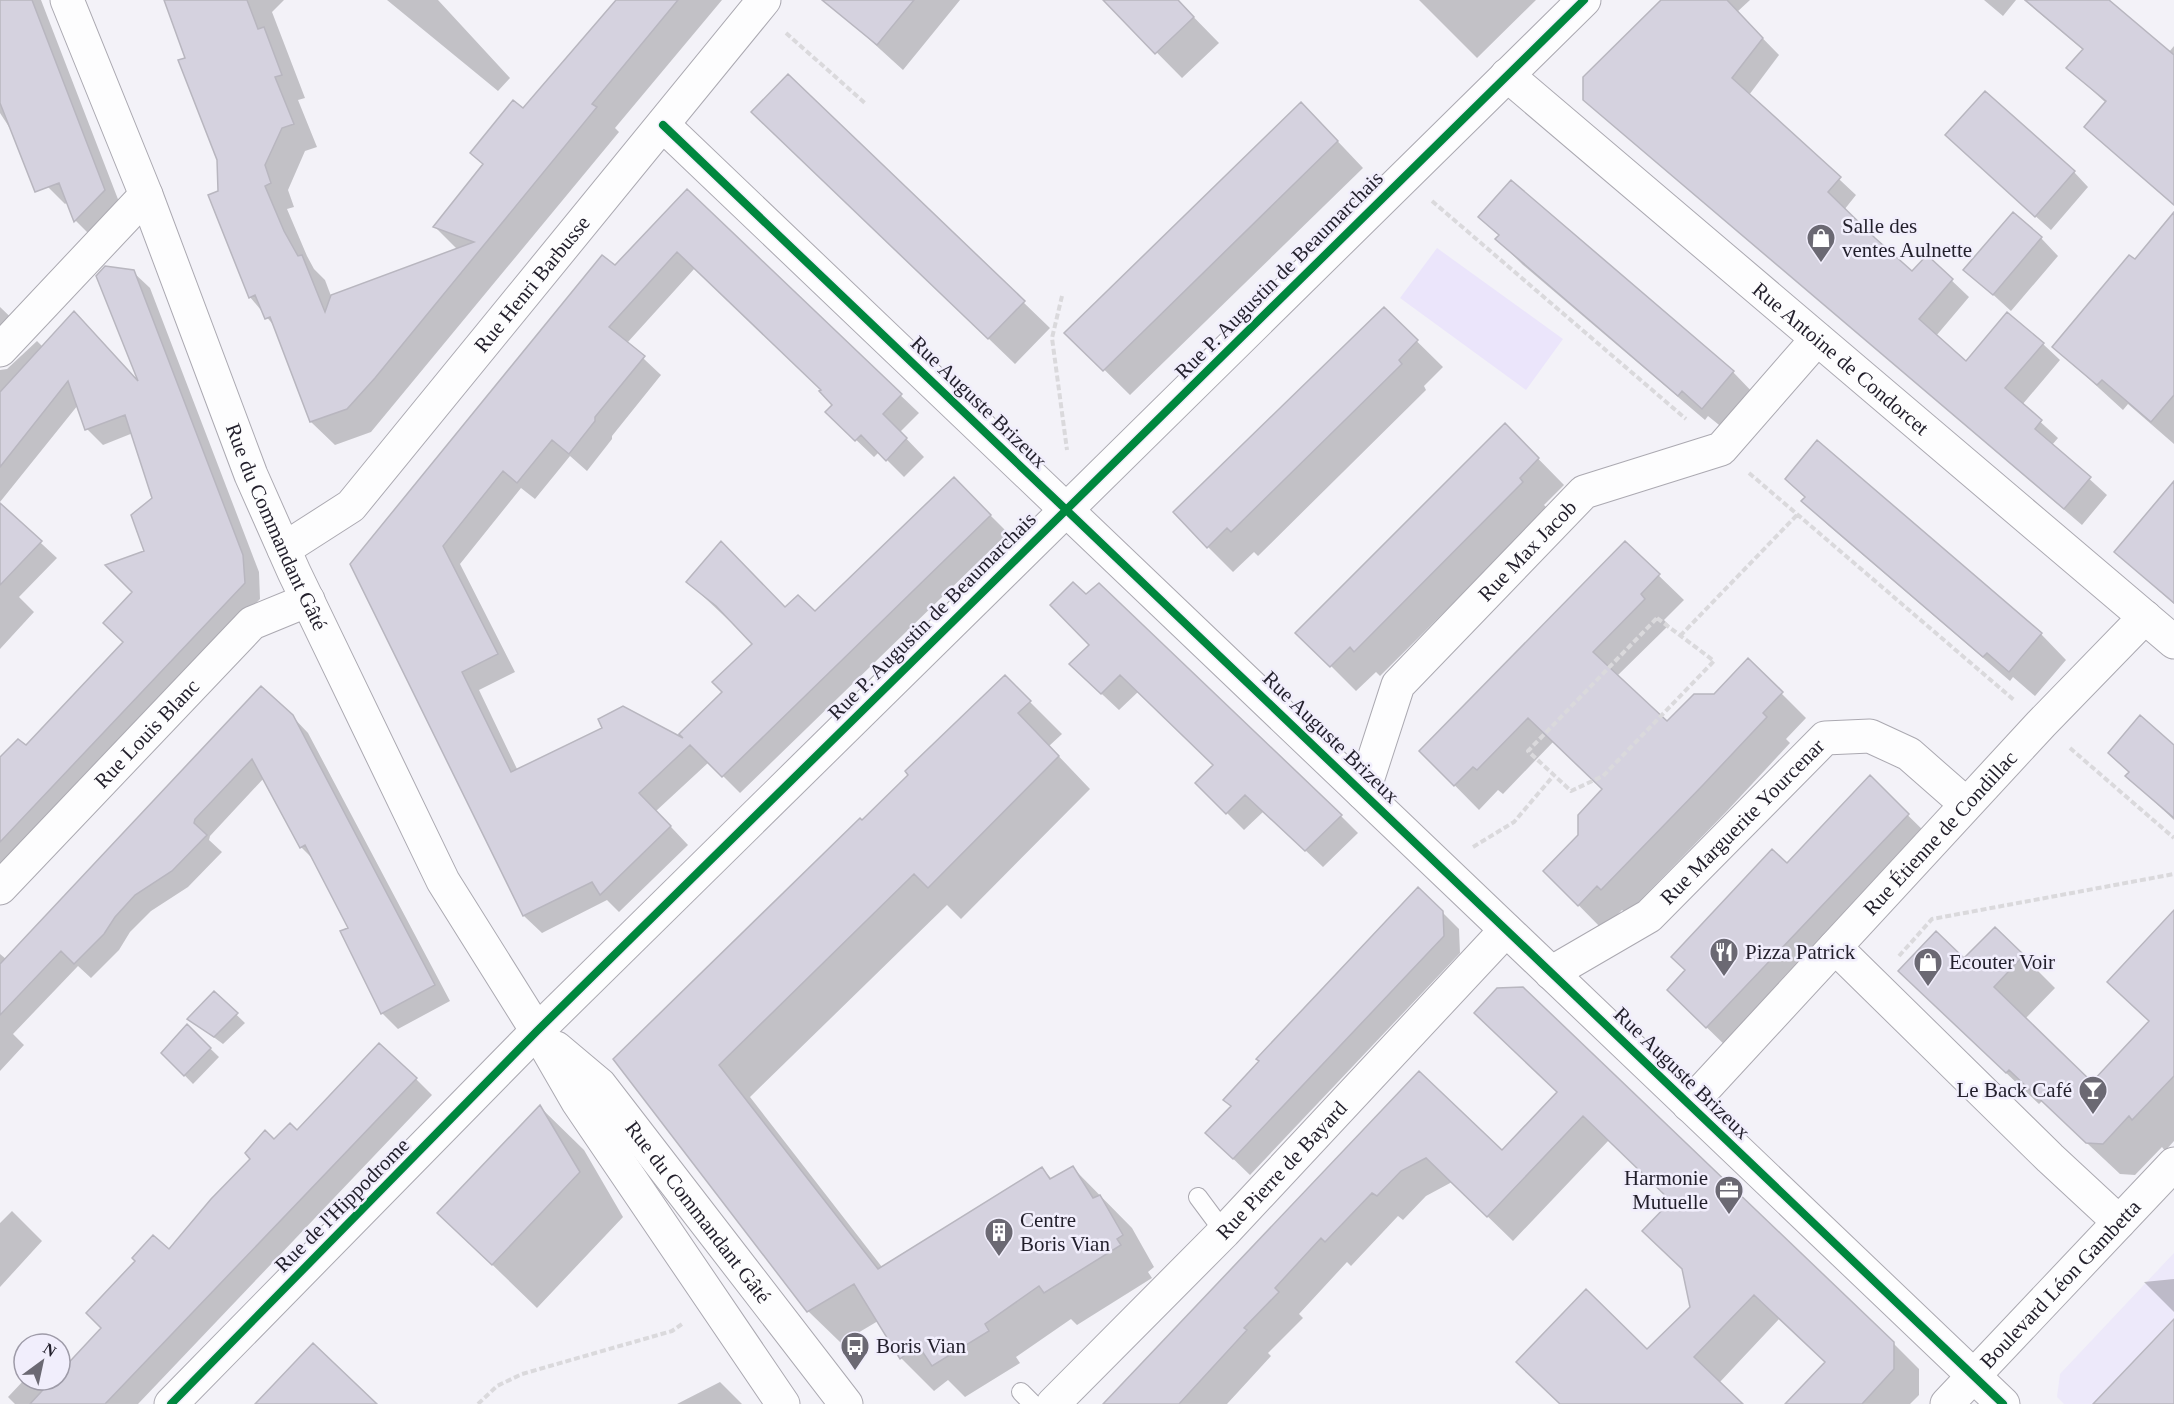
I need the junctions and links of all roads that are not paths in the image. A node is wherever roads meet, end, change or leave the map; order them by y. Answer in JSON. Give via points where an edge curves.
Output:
{"nodes":[{"id":1,"x":67,"y":0,"type":"edge"},
{"id":2,"x":1584,"y":0,"type":"edge"},
{"id":3,"x":772,"y":14,"type":"edge"},
{"id":4,"x":1507,"y":75,"type":"junction"},
{"id":5,"x":663,"y":125,"type":"junction"},
{"id":6,"x":146,"y":195,"type":"junction"},
{"id":7,"x":1817,"y":339,"type":"junction"},
{"id":8,"x":0,"y":350,"type":"edge"},
{"id":9,"x":1066,"y":510,"type":"junction"},
{"id":10,"x":284,"y":549,"type":"junction"},
{"id":11,"x":308,"y":600,"type":"junction"},
{"id":12,"x":2145,"y":617,"type":"junction"},
{"id":13,"x":2174,"y":642,"type":"edge"},
{"id":14,"x":1363,"y":793,"type":"junction"},
{"id":15,"x":1966,"y":804,"type":"junction"},
{"id":16,"x":0,"y":888,"type":"edge"},
{"id":17,"x":1506,"y":930,"type":"junction"},
{"id":18,"x":1835,"y":947,"type":"junction"},
{"id":19,"x":1551,"y":973,"type":"junction"},
{"id":20,"x":537,"y":1031,"type":"junction"},
{"id":21,"x":1689,"y":1105,"type":"junction"},
{"id":22,"x":2174,"y":1164,"type":"edge"},
{"id":23,"x":1198,"y":1197,"type":"dead end"},
{"id":24,"x":2119,"y":1222,"type":"junction"},
{"id":25,"x":1224,"y":1232,"type":"junction"},
{"id":26,"x":1973,"y":1376,"type":"junction"},
{"id":27,"x":171,"y":1404,"type":"edge"},
{"id":28,"x":783,"y":1404,"type":"edge"},
{"id":29,"x":846,"y":1404,"type":"edge"},
{"id":30,"x":1053,"y":1404,"type":"edge"},
{"id":31,"x":1947,"y":1404,"type":"edge"},
{"id":32,"x":2002,"y":1404,"type":"edge"}],
"edges":[{"from":1,"to":6,"type":"street","name":"Rue du Commandant Gâté"},
{"from":2,"to":4,"type":"street","name":"Rue P. Augustin de Beaumarchais"},
{"from":3,"to":5,"type":"street","name":"Rue Henri Barbusse"},
{"from":4,"to":7,"type":"street","name":"Rue Antoine de Condorcet"},
{"from":4,"to":9,"type":"street","name":"Rue P. Augustin de Beaumarchais"},
{"from":5,"to":9,"type":"street","name":"Rue Auguste Brizeux"},
{"from":5,"to":10,"type":"street","name":"Rue Henri Barbusse","via":[[351,506]]},
{"from":6,"to":8,"type":"street"},
{"from":6,"to":10,"type":"street","name":"Rue du Commandant Gâté","via":[[251,475]]},
{"from":7,"to":12,"type":"street","name":"Rue Antoine de Condorcet"},
{"from":7,"to":14,"type":"street","name":"Rue Max Jacob","via":[[1721,449],[1584,492],[1398,685]]},
{"from":9,"to":14,"type":"street","name":"Rue Auguste Brizeux"},
{"from":9,"to":20,"type":"street","name":"Rue P. Augustin de Beaumarchais"},
{"from":10,"to":11,"type":"street","name":"Rue du Commandant Gâté"},
{"from":11,"to":16,"type":"street","name":"Rue Louis Blanc","via":[[252,623]]},
{"from":11,"to":20,"type":"street","name":"Rue du Commandant Gâté","via":[[443,881]]},
{"from":12,"to":13,"type":"street","name":"Rue Antoine de Condorcet"},
{"from":12,"to":15,"type":"street","name":"Rue Étienne de Condillac"},
{"from":14,"to":17,"type":"street","name":"Rue Auguste Brizeux"},
{"from":15,"to":18,"type":"street","name":"Rue Étienne de Condillac"},
{"from":15,"to":19,"type":"street","name":"Rue Marguerite Yourcenar","via":[[1908,754],[1870,736],[1825,738],[1649,916]]},
{"from":17,"to":19,"type":"street","name":"Rue Auguste Brizeux"},
{"from":17,"to":25,"type":"street","name":"Rue Pierre de Bayard"},
{"from":18,"to":21,"type":"street","name":"Rue Étienne de Condillac"},
{"from":18,"to":24,"type":"street"},
{"from":19,"to":21,"type":"street","name":"Rue Auguste Brizeux"},
{"from":20,"to":27,"type":"street","name":"Rue de l'Hippodrome"},
{"from":20,"to":28,"type":"street","name":"Rue du Commandant Gâté","via":[[578,1102]]},
{"from":20,"to":29,"type":"street","name":"Rue du Commandant Gâté","via":[[600,1085]]},
{"from":21,"to":26,"type":"street","name":"Rue Auguste Brizeux"},
{"from":22,"to":24,"type":"street","name":"Boulevard Léon Gambetta"},
{"from":23,"to":25,"type":"lane"},
{"from":24,"to":26,"type":"street","name":"Boulevard Léon Gambetta"},
{"from":25,"to":30,"type":"street","name":"Rue Pierre de Bayard"},
{"from":26,"to":31,"type":"street","name":"Boulevard Léon Gambetta"},
{"from":26,"to":32,"type":"street","name":"Rue Auguste Brizeux"}]}
